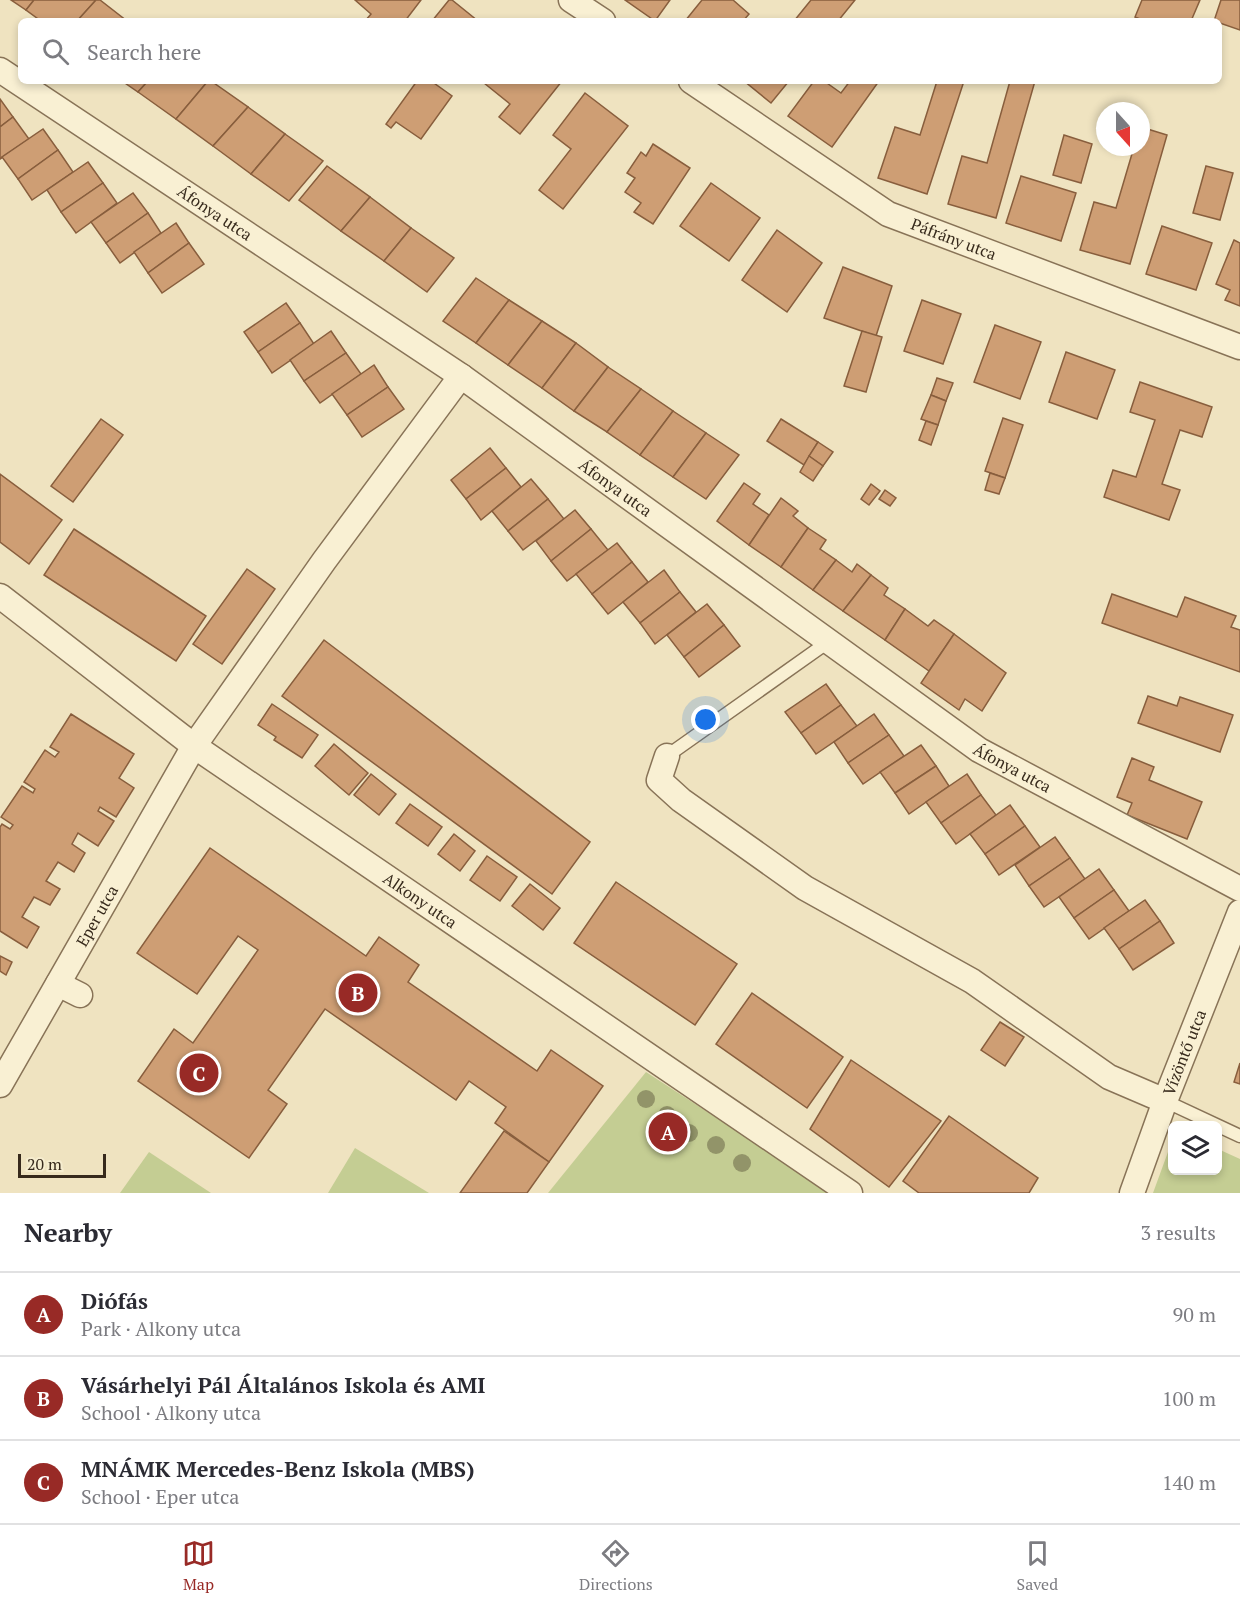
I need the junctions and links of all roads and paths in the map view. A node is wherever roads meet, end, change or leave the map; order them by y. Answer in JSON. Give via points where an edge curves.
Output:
{"nodes":[{"id":1,"x":572,"y":0,"type":"edge"},
{"id":2,"x":599,"y":18,"type":"edge"},
{"id":3,"x":0,"y":70,"type":"edge"},
{"id":4,"x":18,"y":82,"type":"edge"},
{"id":5,"x":21,"y":84,"type":"edge"},
{"id":6,"x":695,"y":84,"type":"edge"},
{"id":7,"x":1240,"y":347,"type":"edge"},
{"id":8,"x":461,"y":376,"type":"junction"},
{"id":9,"x":0,"y":596,"type":"edge"},
{"id":10,"x":828,"y":642,"type":"junction"},
{"id":11,"x":194,"y":746,"type":"junction"},
{"id":12,"x":667,"y":756,"type":"joint"},
{"id":13,"x":1240,"y":889,"type":"edge"},
{"id":14,"x":1240,"y":912,"type":"edge"},
{"id":15,"x":58,"y":984,"type":"junction"},
{"id":16,"x":80,"y":995,"type":"dead end"},
{"id":17,"x":0,"y":1085,"type":"edge"},
{"id":18,"x":1165,"y":1101,"type":"junction"},
{"id":19,"x":1240,"y":1136,"type":"edge"},
{"id":20,"x":850,"y":1193,"type":"edge"},
{"id":21,"x":1132,"y":1193,"type":"edge"}],
"edges":[{"from":1,"to":2,"type":"street"},
{"from":3,"to":4,"type":"street","name":"Áfonya utca"},
{"from":5,"to":8,"type":"street","name":"Áfonya utca"},
{"from":6,"to":7,"type":"street","name":"Páfrány utca","via":[[888,214]]},
{"from":8,"to":10,"type":"street","name":"Áfonya utca"},
{"from":8,"to":11,"type":"street","name":"Eper utca"},
{"from":9,"to":11,"type":"street","name":"Alkony utca"},
{"from":10,"to":12,"type":"lane"},
{"from":10,"to":13,"type":"street","name":"Áfonya utca","via":[[979,750]]},
{"from":11,"to":15,"type":"street","name":"Eper utca"},
{"from":11,"to":20,"type":"street","name":"Alkony utca"},
{"from":12,"to":18,"type":"street","via":[[659,780],[805,888],[972,981],[1108,1077]]},
{"from":14,"to":18,"type":"street","name":"Vízöntő utca"},
{"from":15,"to":16,"type":"street"},
{"from":15,"to":17,"type":"street","name":"Eper utca"},
{"from":18,"to":19,"type":"lane"},
{"from":18,"to":21,"type":"street","name":"Vízöntő utca"}]}
